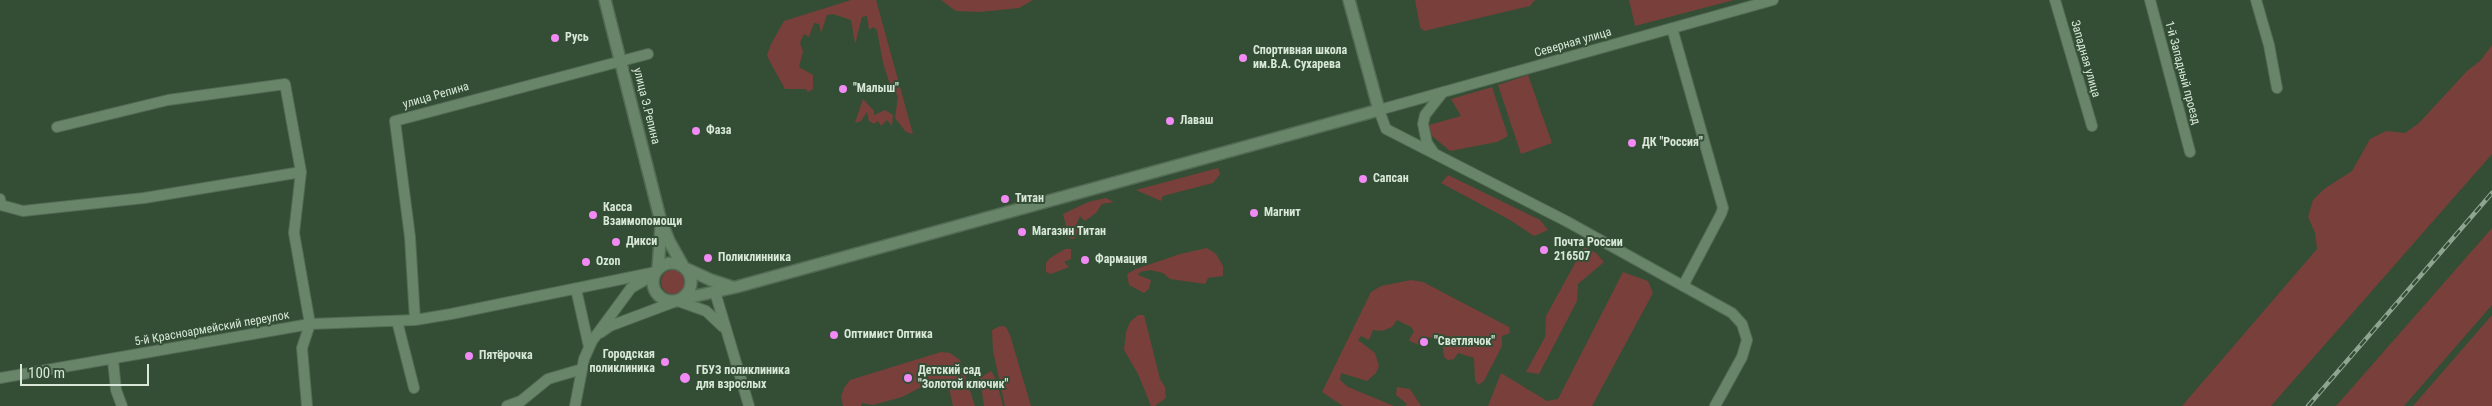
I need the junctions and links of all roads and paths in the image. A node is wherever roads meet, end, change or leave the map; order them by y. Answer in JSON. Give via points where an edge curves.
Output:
{"nodes":[{"id":1,"x":605,"y":0,"type":"edge"},
{"id":2,"x":1350,"y":0,"type":"edge"},
{"id":3,"x":1773,"y":0,"type":"edge"},
{"id":4,"x":2055,"y":0,"type":"edge"},
{"id":5,"x":2150,"y":0,"type":"edge"},
{"id":6,"x":2256,"y":0,"type":"edge"},
{"id":7,"x":1672,"y":28,"type":"junction"},
{"id":8,"x":648,"y":54,"type":"dead end"},
{"id":9,"x":621,"y":61,"type":"junction"},
{"id":10,"x":2277,"y":88,"type":"dead end"},
{"id":11,"x":1443,"y":92,"type":"junction"},
{"id":12,"x":1379,"y":110,"type":"junction"},
{"id":13,"x":2092,"y":126,"type":"dead end"},
{"id":14,"x":57,"y":127,"type":"dead end"},
{"id":15,"x":2190,"y":152,"type":"dead end"},
{"id":16,"x":1434,"y":154,"type":"junction"},
{"id":17,"x":302,"y":172,"type":"junction"},
{"id":18,"x":0,"y":199,"type":"edge"},
{"id":19,"x":660,"y":218,"type":"junction"},
{"id":20,"x":685,"y":267,"type":"junction"},
{"id":21,"x":656,"y":272,"type":"junction"},
{"id":22,"x":1683,"y":286,"type":"junction"},
{"id":23,"x":736,"y":288,"type":"junction"},
{"id":24,"x":576,"y":289,"type":"junction"},
{"id":25,"x":715,"y":292,"type":"junction"},
{"id":26,"x":678,"y":301,"type":"junction"},
{"id":27,"x":414,"y":320,"type":"junction"},
{"id":28,"x":397,"y":321,"type":"junction"},
{"id":29,"x":310,"y":324,"type":"junction"},
{"id":30,"x":727,"y":334,"type":"junction"},
{"id":31,"x":590,"y":344,"type":"junction"},
{"id":32,"x":113,"y":360,"type":"junction"},
{"id":33,"x":582,"y":369,"type":"junction"},
{"id":34,"x":0,"y":378,"type":"edge"},
{"id":35,"x":414,"y":388,"type":"dead end"},
{"id":36,"x":122,"y":406,"type":"edge"},
{"id":37,"x":307,"y":406,"type":"edge"},
{"id":38,"x":507,"y":406,"type":"edge"},
{"id":39,"x":575,"y":406,"type":"edge"},
{"id":40,"x":749,"y":406,"type":"edge"},
{"id":41,"x":1715,"y":406,"type":"edge"}],
"edges":[{"from":1,"to":9,"type":"street","name":"улица Э.Репина"},
{"from":2,"to":12,"type":"street"},
{"from":3,"to":7,"type":"street","name":"Северная улица"},
{"from":4,"to":13,"type":"street","name":"Западная улица"},
{"from":5,"to":15,"type":"street","name":"1-й Западный проезд"},
{"from":6,"to":10,"type":"street"},
{"from":7,"to":11,"type":"street","name":"Северная улица"},
{"from":7,"to":22,"type":"street","via":[[1722,208],[1722,214]]},
{"from":8,"to":9,"type":"street","name":"улица Репина"},
{"from":9,"to":19,"type":"street","name":"улица Э.Репина"},
{"from":9,"to":27,"type":"street","name":"улица Репина","via":[[395,121],[410,237]]},
{"from":11,"to":12,"type":"street","name":"Северная улица"},
{"from":11,"to":16,"type":"street","via":[[1425,115],[1423,124],[1427,143]]},
{"from":12,"to":16,"type":"street","via":[[1386,129]]},
{"from":12,"to":23,"type":"street"},
{"from":14,"to":17,"type":"street","name":"5-й Красноармейский переулок","via":[[168,100],[285,84]]},
{"from":16,"to":22,"type":"street","via":[[1566,221]]},
{"from":17,"to":18,"type":"street","via":[[144,198],[23,211],[1,205]]},
{"from":17,"to":29,"type":"street","name":"5-й Красноармейский переулок","via":[[294,233]]},
{"from":19,"to":20,"type":"street","name":"улица Э.Репина"},
{"from":19,"to":21,"type":"street","name":"улица Э.Репина","via":[[662,236]]},
{"from":20,"to":21,"type":"street","via":[[667,263]]},
{"from":20,"to":23,"type":"street"},
{"from":20,"to":26,"type":"street","via":[[692,283],[689,292]]},
{"from":21,"to":24,"type":"street","name":"5-й Красноармейский переулок"},
{"from":21,"to":26,"type":"street","via":[[653,284],[656,292],[662,298]]},
{"from":21,"to":31,"type":"street","via":[[631,288]]},
{"from":22,"to":41,"type":"street","via":[[1732,314],[1742,324],[1747,340],[1742,357]]},
{"from":23,"to":25,"type":"street"},
{"from":24,"to":27,"type":"street","name":"5-й Красноармейский переулок"},
{"from":24,"to":31,"type":"street"},
{"from":25,"to":26,"type":"street"},
{"from":25,"to":30,"type":"street"},
{"from":26,"to":30,"type":"street","via":[[712,316]]},
{"from":26,"to":31,"type":"street","via":[[610,326]]},
{"from":27,"to":28,"type":"street","name":"5-й Красноармейский переулок"},
{"from":28,"to":29,"type":"street","name":"5-й Красноармейский переулок"},
{"from":28,"to":35,"type":"street"},
{"from":29,"to":32,"type":"street","name":"5-й Красноармейский переулок"},
{"from":29,"to":37,"type":"street","via":[[302,348]]},
{"from":30,"to":40,"type":"street"},
{"from":31,"to":33,"type":"street"},
{"from":32,"to":34,"type":"street","name":"5-й Красноармейский переулок"},
{"from":32,"to":36,"type":"street","via":[[116,390]]},
{"from":33,"to":38,"type":"street","via":[[548,379],[521,401]]},
{"from":33,"to":39,"type":"street"}]}
